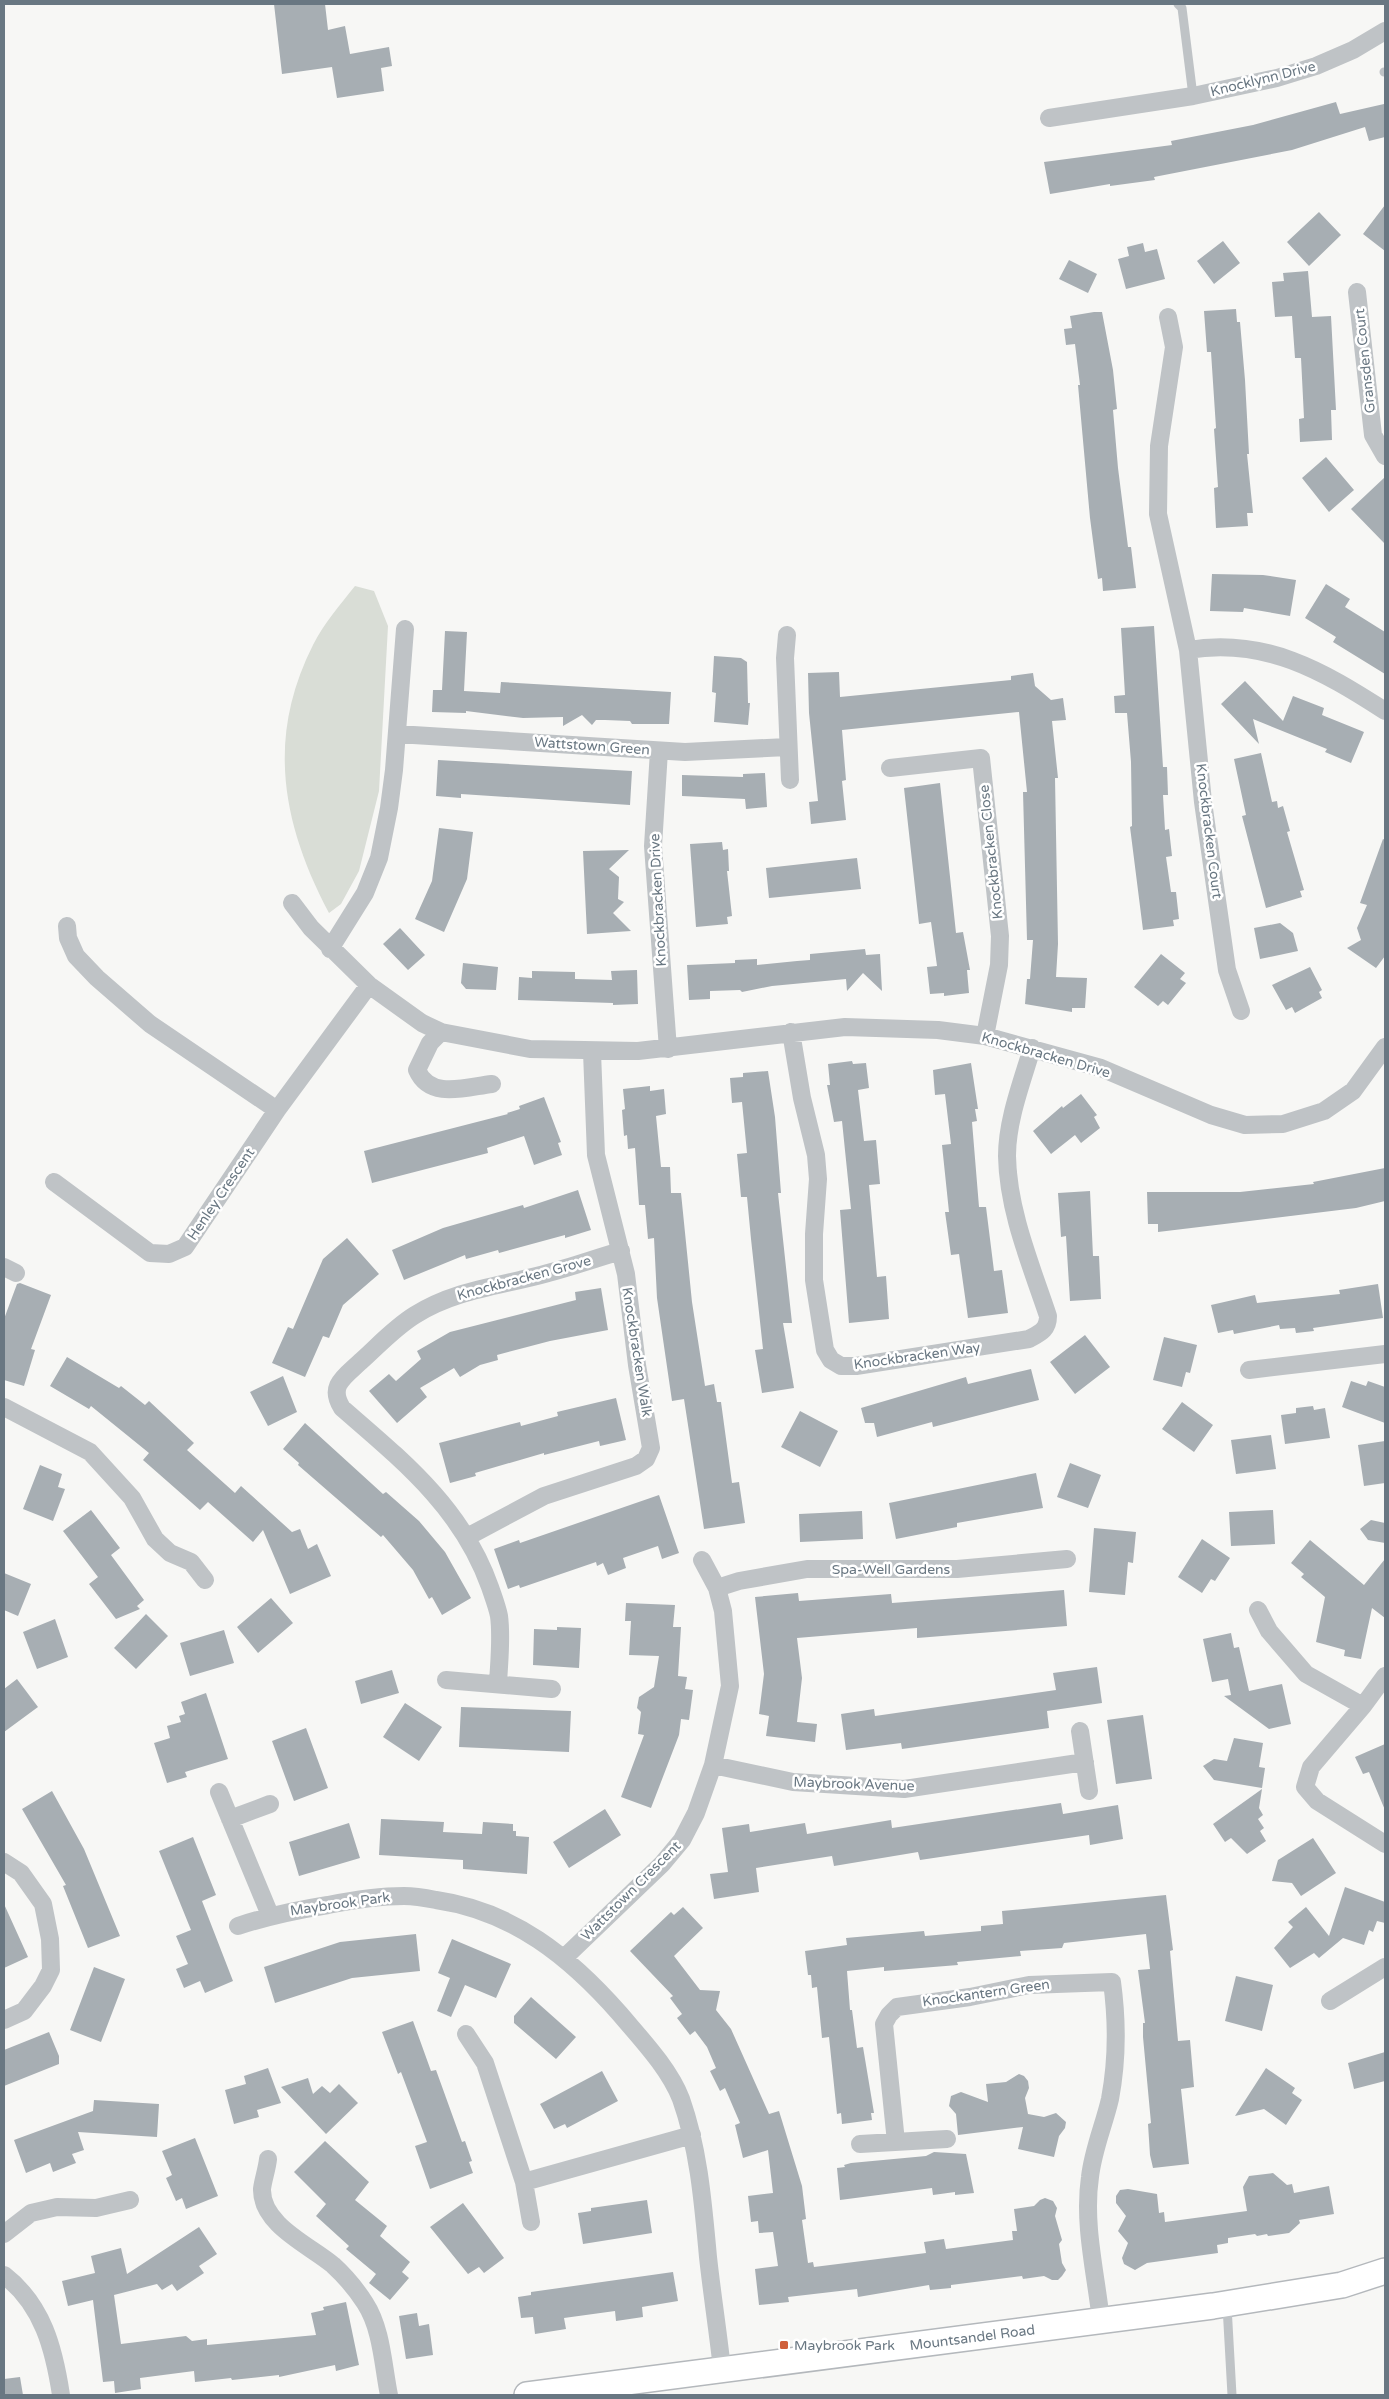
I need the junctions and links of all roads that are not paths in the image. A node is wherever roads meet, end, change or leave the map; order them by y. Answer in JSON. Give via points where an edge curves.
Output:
{"nodes":[{"id":1,"x":1178,"y":4,"type":"edge"},
{"id":2,"x":1385,"y":31,"type":"edge"},
{"id":3,"x":1193,"y":96,"type":"junction"},
{"id":4,"x":1049,"y":118,"type":"dead end"},
{"id":5,"x":1357,"y":292,"type":"dead end"},
{"id":6,"x":1168,"y":317,"type":"dead end"},
{"id":7,"x":1385,"y":456,"type":"edge"},
{"id":8,"x":405,"y":629,"type":"dead end"},
{"id":9,"x":787,"y":635,"type":"dead end"},
{"id":10,"x":1188,"y":650,"type":"junction"},
{"id":11,"x":1385,"y":711,"type":"edge"},
{"id":12,"x":397,"y":734,"type":"junction"},
{"id":13,"x":787,"y":747,"type":"junction"},
{"id":14,"x":659,"y":751,"type":"junction"},
{"id":15,"x":890,"y":768,"type":"dead end"},
{"id":16,"x":790,"y":780,"type":"dead end"},
{"id":17,"x":292,"y":902,"type":"dead end"},
{"id":18,"x":68,"y":926,"type":"dead end"},
{"id":19,"x":330,"y":948,"type":"junction"},
{"id":20,"x":368,"y":985,"type":"junction"},
{"id":21,"x":1241,"y":1011,"type":"dead end"},
{"id":22,"x":440,"y":1032,"type":"junction"},
{"id":23,"x":791,"y":1032,"type":"junction"},
{"id":24,"x":985,"y":1036,"type":"junction"},
{"id":25,"x":1385,"y":1047,"type":"edge"},
{"id":26,"x":1032,"y":1048,"type":"junction"},
{"id":27,"x":668,"y":1049,"type":"junction"},
{"id":28,"x":592,"y":1052,"type":"junction"},
{"id":29,"x":492,"y":1084,"type":"dead end"},
{"id":30,"x":277,"y":1110,"type":"junction"},
{"id":31,"x":54,"y":1182,"type":"dead end"},
{"id":32,"x":620,"y":1251,"type":"junction"},
{"id":33,"x":1385,"y":1354,"type":"edge"},
{"id":34,"x":1249,"y":1370,"type":"dead end"},
{"id":35,"x":4,"y":1406,"type":"edge"},
{"id":36,"x":467,"y":1537,"type":"junction"},
{"id":37,"x":1067,"y":1559,"type":"dead end"},
{"id":38,"x":702,"y":1560,"type":"dead end"},
{"id":39,"x":205,"y":1580,"type":"dead end"},
{"id":40,"x":717,"y":1588,"type":"junction"},
{"id":41,"x":1258,"y":1610,"type":"dead end"},
{"id":42,"x":1385,"y":1676,"type":"edge"},
{"id":43,"x":446,"y":1680,"type":"dead end"},
{"id":44,"x":498,"y":1684,"type":"junction"},
{"id":45,"x":552,"y":1689,"type":"dead end"},
{"id":46,"x":1363,"y":1706,"type":"junction"},
{"id":47,"x":1080,"y":1731,"type":"dead end"},
{"id":48,"x":1085,"y":1762,"type":"junction"},
{"id":49,"x":713,"y":1765,"type":"junction"},
{"id":50,"x":1089,"y":1791,"type":"dead end"},
{"id":51,"x":219,"y":1792,"type":"dead end"},
{"id":52,"x":270,"y":1804,"type":"dead end"},
{"id":53,"x":230,"y":1819,"type":"junction"},
{"id":54,"x":1385,"y":1844,"type":"edge"},
{"id":55,"x":4,"y":1862,"type":"edge"},
{"id":56,"x":270,"y":1915,"type":"junction"},
{"id":57,"x":238,"y":1926,"type":"dead end"},
{"id":58,"x":564,"y":1958,"type":"junction"},
{"id":59,"x":1385,"y":1966,"type":"edge"},
{"id":60,"x":1330,"y":2001,"type":"dead end"},
{"id":61,"x":4,"y":2020,"type":"edge"},
{"id":62,"x":466,"y":2034,"type":"dead end"},
{"id":63,"x":692,"y":2135,"type":"junction"},
{"id":64,"x":947,"y":2139,"type":"dead end"},
{"id":65,"x":896,"y":2142,"type":"junction"},
{"id":66,"x":860,"y":2144,"type":"dead end"},
{"id":67,"x":268,"y":2159,"type":"dead end"},
{"id":68,"x":524,"y":2182,"type":"junction"},
{"id":69,"x":130,"y":2200,"type":"dead end"},
{"id":70,"x":531,"y":2222,"type":"dead end"},
{"id":71,"x":4,"y":2234,"type":"edge"},
{"id":72,"x":1385,"y":2271,"type":"edge"},
{"id":73,"x":4,"y":2275,"type":"edge"},
{"id":74,"x":1227,"y":2304,"type":"junction"},
{"id":75,"x":1101,"y":2320,"type":"junction"},
{"id":76,"x":722,"y":2369,"type":"junction"},
{"id":77,"x":596,"y":2391,"type":"edge"},
{"id":78,"x":61,"y":2395,"type":"edge"},
{"id":79,"x":389,"y":2395,"type":"edge"},
{"id":80,"x":527,"y":2395,"type":"edge"},
{"id":81,"x":1232,"y":2395,"type":"edge"}],
"edges":[{"from":1,"to":3,"type":"lane","name":"Knocklynn Drive","via":[[1182,8]]},
{"from":2,"to":3,"type":"street","name":"Knocklynn Drive","via":[[1316,66]]},
{"from":3,"to":4,"type":"street","name":"Knocklynn Drive"},
{"from":5,"to":7,"type":"street","name":"Gransden Court","via":[[1373,434]]},
{"from":6,"to":10,"type":"street","name":"Knockbracken Court","via":[[1174,347],[1159,446],[1158,514]]},
{"from":8,"to":12,"type":"street"},
{"from":9,"to":13,"type":"street"},
{"from":10,"to":11,"type":"street","via":[[1211,646],[1266,653],[1306,664]]},
{"from":10,"to":21,"type":"street","name":"Knockbracken Court","via":[[1203,802],[1227,970]]},
{"from":12,"to":14,"type":"street","name":"Wattstown Green"},
{"from":12,"to":19,"type":"street","via":[[389,808],[378,858],[365,893]]},
{"from":13,"to":14,"type":"street","name":"Wattstown Green"},
{"from":13,"to":16,"type":"street"},
{"from":14,"to":27,"type":"street","name":"Knockbracken Drive","via":[[653,846]]},
{"from":15,"to":24,"type":"street","name":"Knockbracken Close","via":[[981,758],[1000,936],[999,965]]},
{"from":17,"to":19,"type":"street","name":"Knockbracken Drive"},
{"from":18,"to":30,"type":"street","via":[[68,938],[76,956],[96,978],[150,1024]]},
{"from":19,"to":20,"type":"street","name":"Knockbracken Drive"},
{"from":20,"to":22,"type":"street","name":"Knockbracken Drive"},
{"from":20,"to":30,"type":"street","name":"Henley Crescent"},
{"from":22,"to":28,"type":"street","name":"Knockbracken Drive","via":[[530,1049]]},
{"from":22,"to":29,"type":"street","via":[[430,1043],[417,1070],[422,1080],[432,1088]]},
{"from":23,"to":24,"type":"street","name":"Knockbracken Drive","via":[[845,1027],[894,1028]]},
{"from":23,"to":26,"type":"street","name":"Knockbracken Way","via":[[816,1156],[816,1288],[825,1350],[831,1360],[841,1366],[1029,1339],[1043,1332],[1048,1324],[1010,1193],[1007,1155],[1013,1118]]},
{"from":23,"to":27,"type":"street","name":"Knockbracken Drive"},
{"from":24,"to":26,"type":"street","name":"Knockbracken Drive"},
{"from":25,"to":26,"type":"street","name":"Knockbracken Drive","via":[[1353,1091],[1324,1111],[1284,1124],[1245,1125],[1211,1116],[1101,1068]]},
{"from":27,"to":28,"type":"street","name":"Knockbracken Drive"},
{"from":28,"to":32,"type":"street","name":"Knockbracken Walk","via":[[596,1155]]},
{"from":30,"to":31,"type":"street","name":"Henley Crescent","via":[[185,1247],[170,1254],[150,1253]]},
{"from":32,"to":36,"type":"street","name":"Knockbracken Walk","via":[[650,1433],[651,1448],[646,1459],[636,1466],[544,1496]]},
{"from":32,"to":36,"type":"street","name":"Knockbracken Grove","via":[[547,1274],[467,1291],[440,1302],[400,1326],[336,1389],[336,1398],[342,1408],[418,1474]]},
{"from":33,"to":34,"type":"street"},
{"from":35,"to":39,"type":"street","via":[[90,1452],[132,1498],[155,1539],[170,1553],[191,1562]]},
{"from":36,"to":44,"type":"street","name":"Knockbracken Grove","via":[[484,1570],[499,1616]]},
{"from":37,"to":40,"type":"street","name":"Spa-Well Gardens","via":[[957,1569],[807,1569]]},
{"from":38,"to":40,"type":"street","name":"Wattstown Crescent"},
{"from":40,"to":49,"type":"street","name":"Wattstown Crescent","via":[[723,1612],[730,1686]]},
{"from":41,"to":46,"type":"street","via":[[1269,1630],[1306,1674]]},
{"from":42,"to":46,"type":"street"},
{"from":43,"to":44,"type":"street"},
{"from":44,"to":45,"type":"street"},
{"from":46,"to":54,"type":"street","via":[[1311,1767],[1305,1787],[1317,1801]]},
{"from":47,"to":48,"type":"street"},
{"from":48,"to":49,"type":"street","name":"Maybrook Avenue","via":[[904,1789],[793,1782]]},
{"from":48,"to":50,"type":"street"},
{"from":49,"to":58,"type":"street","name":"Wattstown Crescent","via":[[696,1813],[682,1840],[662,1864]]},
{"from":51,"to":53,"type":"street","name":"Maybrook Park"},
{"from":52,"to":53,"type":"street"},
{"from":53,"to":56,"type":"street","name":"Maybrook Park"},
{"from":55,"to":61,"type":"street","via":[[21,1873],[43,1904],[50,1939],[51,1970],[24,2011]]},
{"from":56,"to":57,"type":"street","name":"Maybrook Park"},
{"from":56,"to":58,"type":"street","name":"Maybrook Park","via":[[362,1898],[406,1896],[451,1902],[511,1922]]},
{"from":58,"to":63,"type":"street","name":"Maybrook Park","via":[[596,1987],[660,2064],[680,2096]]},
{"from":59,"to":60,"type":"street"},
{"from":62,"to":68,"type":"street","via":[[485,2063]]},
{"from":63,"to":68,"type":"street"},
{"from":63,"to":76,"type":"street","name":"Maybrook Park","via":[[704,2203]]},
{"from":64,"to":65,"type":"street"},
{"from":65,"to":66,"type":"street"},
{"from":65,"to":75,"type":"street","name":"Knockantern Green","via":[[884,2024],[897,2007],[1028,1985],[1112,1982],[1114,2071],[1110,2100],[1090,2175],[1087,2203]]},
{"from":67,"to":79,"type":"street","via":[[262,2191],[271,2215],[293,2238],[333,2265],[366,2304],[374,2321]]},
{"from":68,"to":70,"type":"street"},
{"from":69,"to":71,"type":"street","via":[[96,2208],[57,2207],[30,2213]]},
{"from":72,"to":74,"type":"street","name":"Mountsandel Road","via":[[1342,2285]]},
{"from":73,"to":78,"type":"street","via":[[38,2314],[53,2348]]},
{"from":74,"to":75,"type":"street","name":"Mountsandel Road"},
{"from":74,"to":81,"type":"lane"},
{"from":75,"to":76,"type":"street","name":"Mountsandel Road"},
{"from":76,"to":77,"type":"street","name":"Mountsandel Road"},
{"from":77,"to":80,"type":"street","name":"Mountsandel Road"}]}
